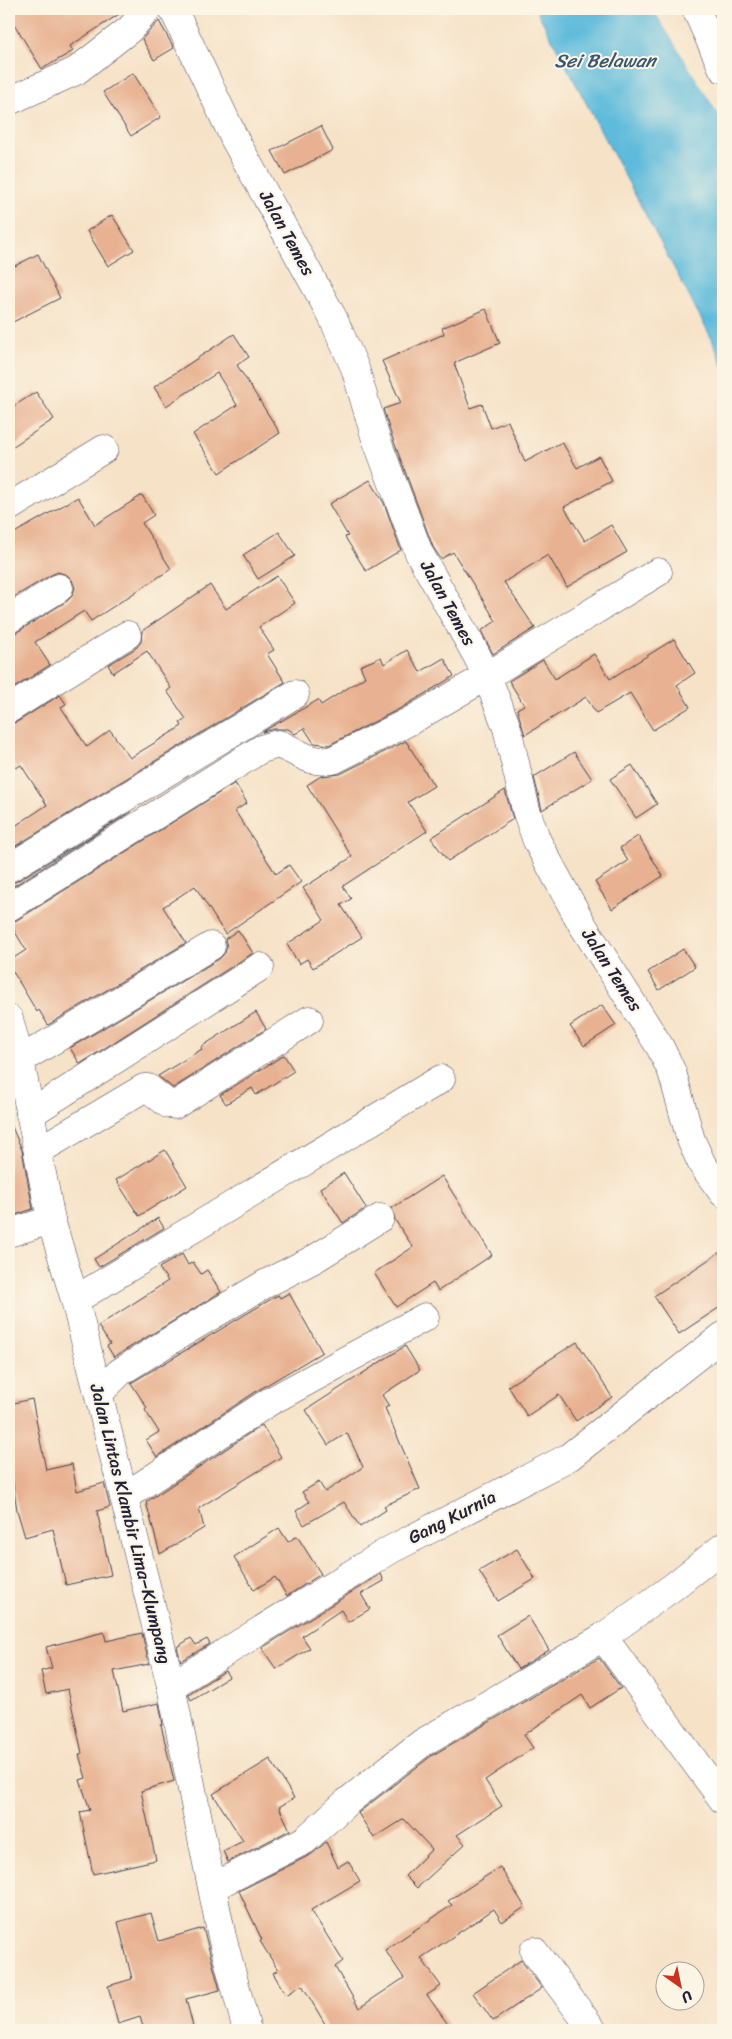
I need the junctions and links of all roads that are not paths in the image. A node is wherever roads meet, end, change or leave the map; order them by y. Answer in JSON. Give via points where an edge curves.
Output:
{"nodes":[{"id":1,"x":148,"y":9,"type":"edge"},
{"id":2,"x":173,"y":9,"type":"edge"},
{"id":3,"x":696,"y":9,"type":"edge"},
{"id":4,"x":723,"y":69,"type":"edge"},
{"id":5,"x":9,"y":101,"type":"edge"},
{"id":6,"x":104,"y":448,"type":"dead end"},
{"id":7,"x":9,"y":507,"type":"edge"},
{"id":8,"x":658,"y":572,"type":"dead end"},
{"id":9,"x":59,"y":588,"type":"dead end"},
{"id":10,"x":9,"y":619,"type":"edge"},
{"id":11,"x":127,"y":636,"type":"dead end"},
{"id":12,"x":487,"y":676,"type":"junction"},
{"id":13,"x":295,"y":694,"type":"dead end"},
{"id":14,"x":9,"y":709,"type":"edge"},
{"id":15,"x":9,"y":868,"type":"edge"},
{"id":16,"x":9,"y":907,"type":"edge"},
{"id":17,"x":211,"y":946,"type":"dead end"},
{"id":18,"x":260,"y":967,"type":"dead end"},
{"id":19,"x":9,"y":1019,"type":"edge"},
{"id":20,"x":309,"y":1020,"type":"dead end"},
{"id":21,"x":20,"y":1060,"type":"junction"},
{"id":22,"x":441,"y":1079,"type":"dead end"},
{"id":23,"x":30,"y":1114,"type":"junction"},
{"id":24,"x":38,"y":1151,"type":"junction"},
{"id":25,"x":723,"y":1193,"type":"edge"},
{"id":26,"x":380,"y":1218,"type":"dead end"},
{"id":27,"x":50,"y":1220,"type":"junction"},
{"id":28,"x":9,"y":1233,"type":"edge"},
{"id":29,"x":75,"y":1300,"type":"junction"},
{"id":30,"x":425,"y":1317,"type":"dead end"},
{"id":31,"x":723,"y":1336,"type":"edge"},
{"id":32,"x":99,"y":1393,"type":"junction"},
{"id":33,"x":124,"y":1497,"type":"junction"},
{"id":34,"x":723,"y":1547,"type":"edge"},
{"id":35,"x":603,"y":1637,"type":"junction"},
{"id":36,"x":171,"y":1686,"type":"junction"},
{"id":37,"x":723,"y":1800,"type":"edge"},
{"id":38,"x":213,"y":1887,"type":"junction"},
{"id":39,"x":534,"y":1951,"type":"dead end"},
{"id":40,"x":247,"y":2030,"type":"edge"},
{"id":41,"x":593,"y":2030,"type":"edge"}],
"edges":[{"from":1,"to":5,"type":"street","via":[[130,30],[76,71]]},
{"from":2,"to":12,"type":"street","name":"Jalan Temes","via":[[236,140],[332,316],[356,368],[375,436],[419,553]]},
{"from":3,"to":4,"type":"street"},
{"from":6,"to":7,"type":"street"},
{"from":8,"to":12,"type":"street"},
{"from":9,"to":10,"type":"street"},
{"from":11,"to":14,"type":"street"},
{"from":12,"to":16,"type":"street","via":[[333,760],[320,762],[278,744],[261,749]]},
{"from":12,"to":25,"type":"street","name":"Jalan Temes","via":[[508,728],[526,810],[537,841],[582,924],[660,1047],[672,1072],[691,1140],[702,1164]]},
{"from":13,"to":15,"type":"street"},
{"from":17,"to":21,"type":"street"},
{"from":18,"to":23,"type":"street"},
{"from":19,"to":21,"type":"street","name":"Jalan Lintas Klambir Lima–Klumpang"},
{"from":20,"to":24,"type":"street","via":[[175,1105],[144,1088]]},
{"from":21,"to":23,"type":"street","name":"Jalan Lintas Klambir Lima–Klumpang"},
{"from":22,"to":29,"type":"street"},
{"from":23,"to":24,"type":"street","name":"Jalan Lintas Klambir Lima–Klumpang"},
{"from":24,"to":27,"type":"street","name":"Jalan Lintas Klambir Lima–Klumpang"},
{"from":26,"to":32,"type":"street","via":[[184,1332],[120,1372]]},
{"from":27,"to":28,"type":"street"},
{"from":27,"to":29,"type":"street","name":"Jalan Lintas Klambir Lima–Klumpang"},
{"from":29,"to":32,"type":"street","name":"Jalan Lintas Klambir Lima–Klumpang"},
{"from":30,"to":33,"type":"street","via":[[270,1402]]},
{"from":31,"to":36,"type":"street","name":"Gang Kurnia","via":[[569,1457],[390,1550]]},
{"from":32,"to":33,"type":"street","name":"Jalan Lintas Klambir Lima–Klumpang"},
{"from":33,"to":36,"type":"street","name":"Jalan Lintas Klambir Lima–Klumpang"},
{"from":34,"to":35,"type":"street","via":[[674,1587]]},
{"from":35,"to":37,"type":"street"},
{"from":35,"to":38,"type":"street","via":[[422,1744],[347,1802],[306,1840]]},
{"from":36,"to":38,"type":"street","name":"Jalan Lintas Klambir Lima–Klumpang"},
{"from":38,"to":40,"type":"street","name":"Jalan Lintas Klambir Lima–Klumpang","via":[[222,1937]]},
{"from":39,"to":41,"type":"street"}]}
